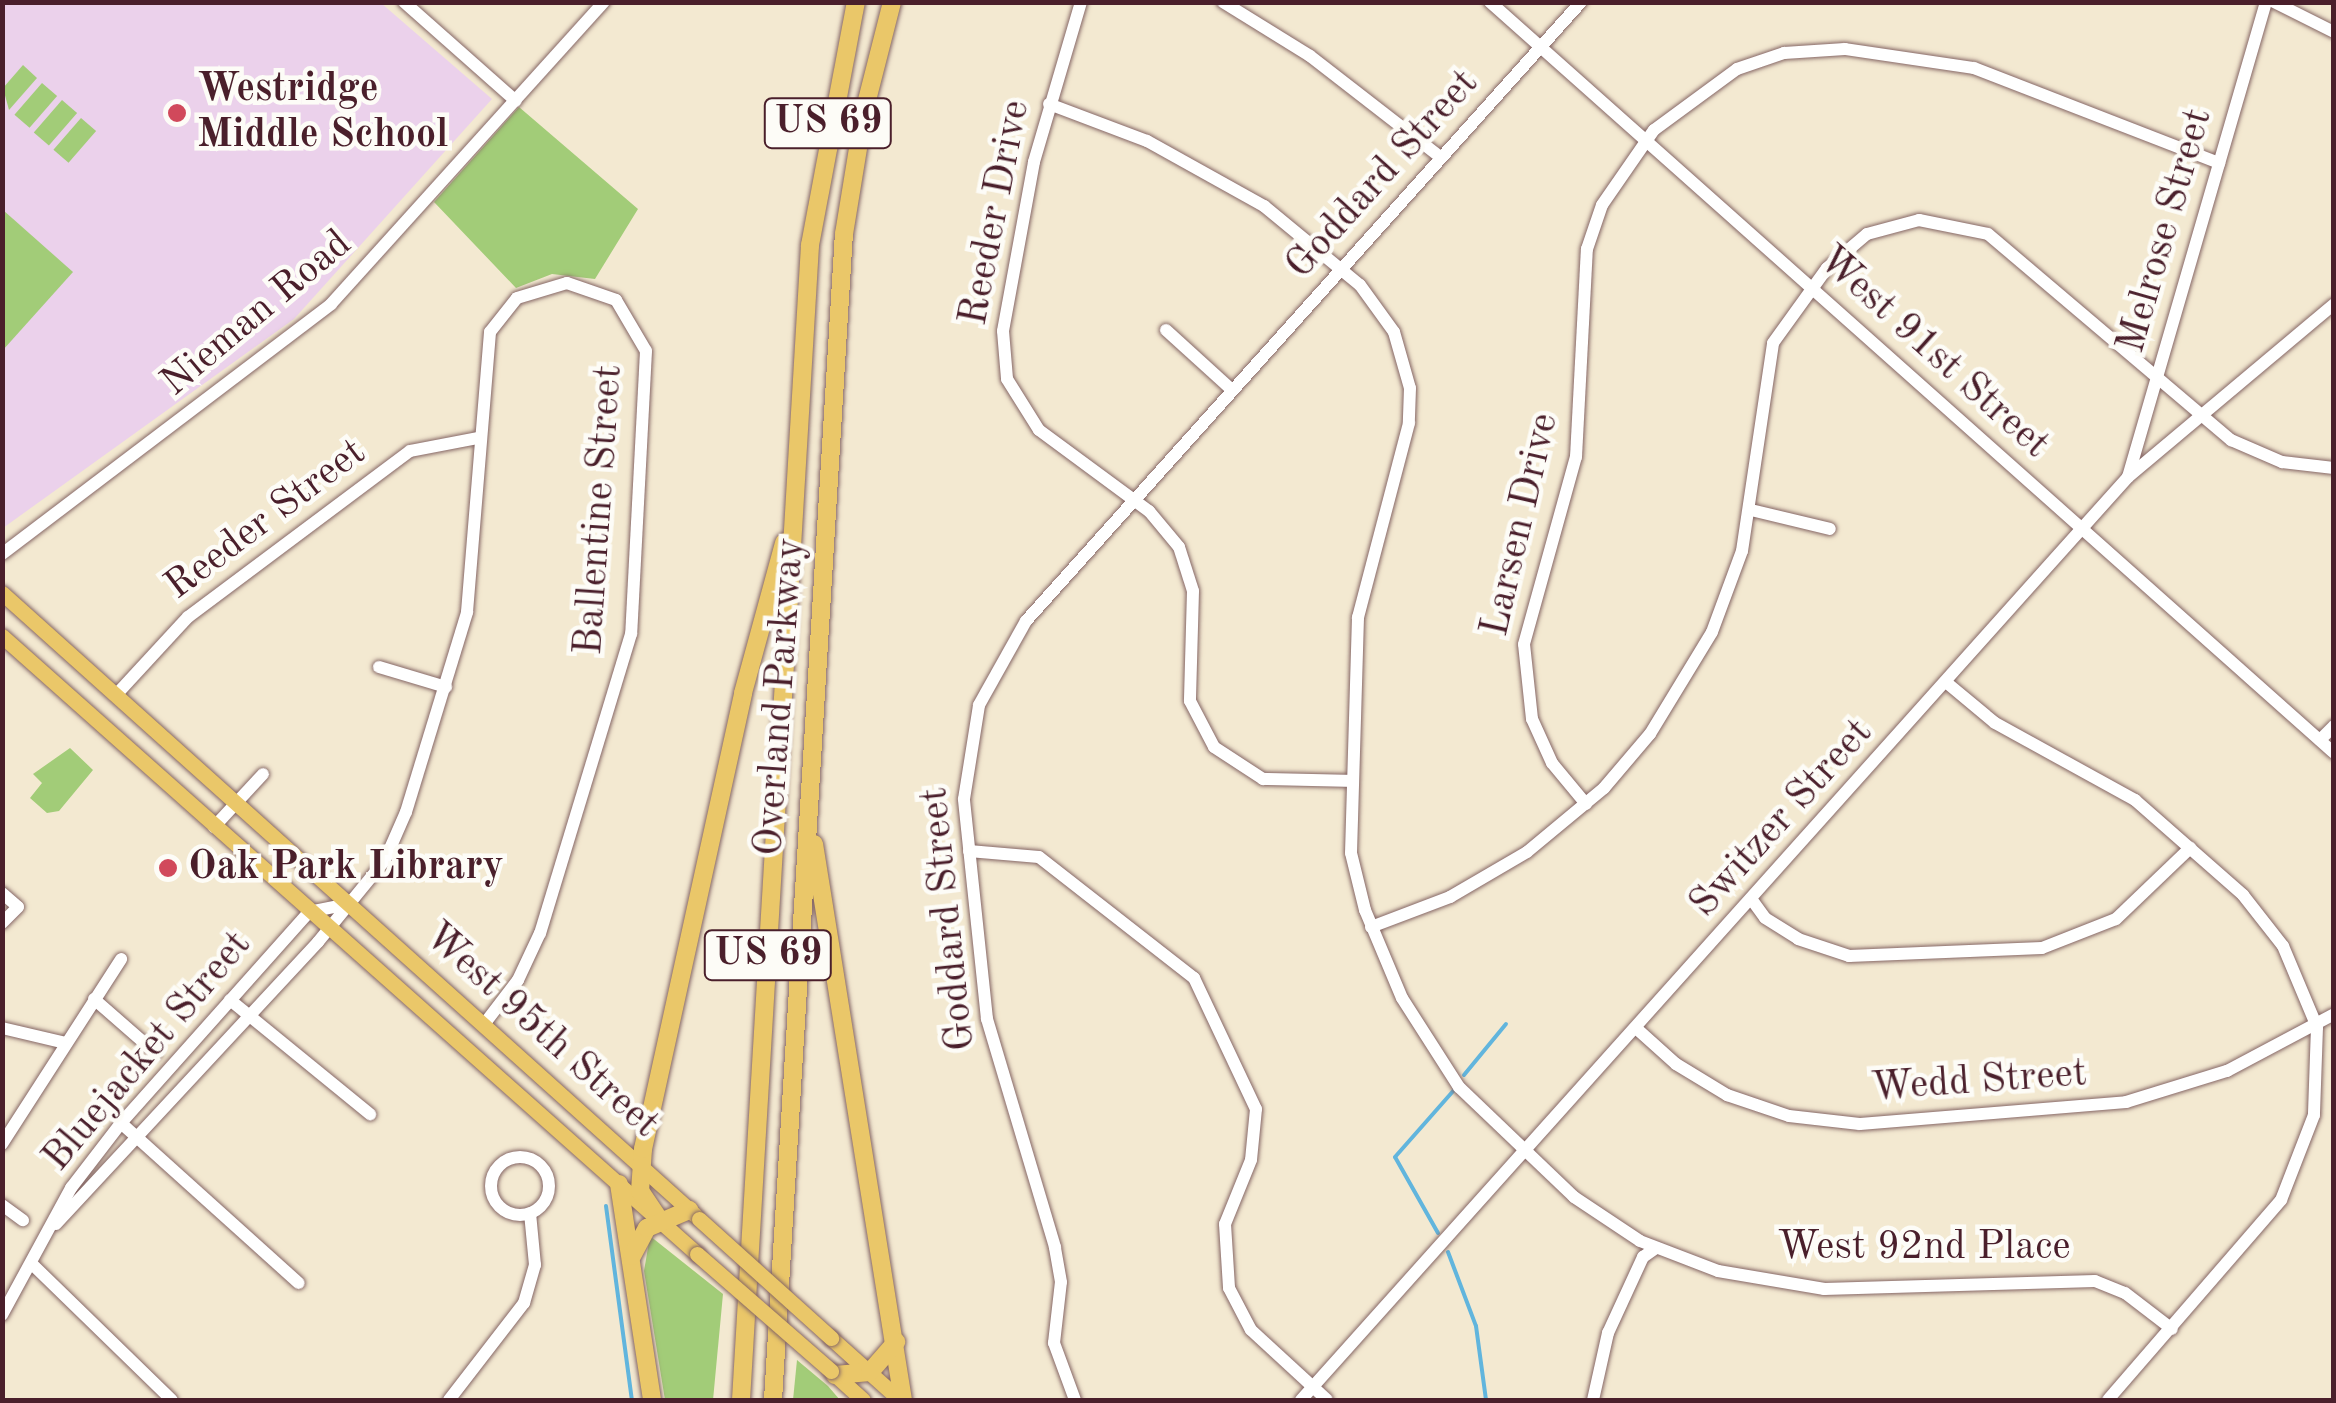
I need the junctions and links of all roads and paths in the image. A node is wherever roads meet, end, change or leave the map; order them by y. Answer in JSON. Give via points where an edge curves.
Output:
{"nodes":[{"id":1,"x":404,"y":2,"type":"edge"},
{"id":2,"x":604,"y":2,"type":"edge"},
{"id":3,"x":856,"y":2,"type":"edge"},
{"id":4,"x":892,"y":2,"type":"edge"},
{"id":5,"x":1081,"y":2,"type":"edge"},
{"id":6,"x":1223,"y":2,"type":"edge"},
{"id":7,"x":1490,"y":2,"type":"edge"},
{"id":8,"x":1582,"y":2,"type":"edge"},
{"id":9,"x":2266,"y":2,"type":"edge"},
{"id":10,"x":2274,"y":2,"type":"edge"},
{"id":11,"x":2334,"y":32,"type":"edge"},
{"id":12,"x":1540,"y":48,"type":"junction"},
{"id":13,"x":516,"y":102,"type":"junction"},
{"id":14,"x":1049,"y":104,"type":"junction"},
{"id":15,"x":1645,"y":140,"type":"junction"},
{"id":16,"x":1440,"y":157,"type":"junction"},
{"id":17,"x":2219,"y":163,"type":"junction"},
{"id":18,"x":1342,"y":269,"type":"junction"},
{"id":19,"x":1811,"y":288,"type":"junction"},
{"id":20,"x":601,"y":290,"type":"joint"},
{"id":21,"x":2334,"y":304,"type":"edge"},
{"id":22,"x":1166,"y":330,"type":"dead end"},
{"id":23,"x":2158,"y":379,"type":"junction"},
{"id":24,"x":1232,"y":390,"type":"junction"},
{"id":25,"x":2202,"y":418,"type":"junction"},
{"id":26,"x":478,"y":438,"type":"junction"},
{"id":27,"x":2334,"y":468,"type":"edge"},
{"id":28,"x":2128,"y":477,"type":"junction"},
{"id":29,"x":1135,"y":499,"type":"junction"},
{"id":30,"x":794,"y":509,"type":"junction"},
{"id":31,"x":1751,"y":510,"type":"junction"},
{"id":32,"x":1830,"y":529,"type":"dead end"},
{"id":33,"x":2083,"y":530,"type":"junction"},
{"id":34,"x":2,"y":554,"type":"edge"},
{"id":35,"x":2,"y":593,"type":"edge"},
{"id":36,"x":2,"y":636,"type":"edge"},
{"id":37,"x":379,"y":667,"type":"dead end"},
{"id":38,"x":1947,"y":683,"type":"junction"},
{"id":39,"x":446,"y":688,"type":"junction"},
{"id":40,"x":116,"y":695,"type":"junction"},
{"id":41,"x":2334,"y":726,"type":"edge"},
{"id":42,"x":2320,"y":740,"type":"junction"},
{"id":43,"x":2334,"y":753,"type":"edge"},
{"id":44,"x":263,"y":774,"type":"dead end"},
{"id":45,"x":1350,"y":782,"type":"junction"},
{"id":46,"x":236,"y":803,"type":"junction"},
{"id":47,"x":1586,"y":804,"type":"junction"},
{"id":48,"x":808,"y":814,"type":"junction"},
{"id":49,"x":214,"y":827,"type":"junction"},
{"id":50,"x":2190,"y":848,"type":"junction"},
{"id":51,"x":968,"y":851,"type":"junction"},
{"id":52,"x":2,"y":893,"type":"edge"},
{"id":53,"x":1752,"y":900,"type":"junction"},
{"id":54,"x":349,"y":904,"type":"junction"},
{"id":55,"x":308,"y":912,"type":"junction"},
{"id":56,"x":2,"y":922,"type":"edge"},
{"id":57,"x":1371,"y":926,"type":"junction"},
{"id":58,"x":329,"y":930,"type":"junction"},
{"id":59,"x":122,"y":959,"type":"dead end"},
{"id":60,"x":94,"y":999,"type":"junction"},
{"id":61,"x":230,"y":1000,"type":"junction"},
{"id":62,"x":2334,"y":1014,"type":"edge"},
{"id":63,"x":250,"y":1017,"type":"junction"},
{"id":64,"x":485,"y":1023,"type":"junction"},
{"id":65,"x":2317,"y":1027,"type":"junction"},
{"id":66,"x":2,"y":1028,"type":"edge"},
{"id":67,"x":1637,"y":1029,"type":"junction"},
{"id":68,"x":66,"y":1043,"type":"junction"},
{"id":69,"x":156,"y":1053,"type":"dead end"},
{"id":70,"x":370,"y":1114,"type":"dead end"},
{"id":71,"x":121,"y":1123,"type":"junction"},
{"id":72,"x":139,"y":1139,"type":"junction"},
{"id":73,"x":2,"y":1144,"type":"edge"},
{"id":74,"x":1524,"y":1153,"type":"junction"},
{"id":75,"x":640,"y":1164,"type":"junction"},
{"id":76,"x":619,"y":1184,"type":"junction"},
{"id":77,"x":2,"y":1205,"type":"edge"},
{"id":78,"x":530,"y":1214,"type":"junction"},
{"id":79,"x":694,"y":1214,"type":"junction"},
{"id":80,"x":658,"y":1219,"type":"junction"},
{"id":81,"x":23,"y":1220,"type":"dead end"},
{"id":82,"x":56,"y":1224,"type":"junction"},
{"id":83,"x":1656,"y":1248,"type":"junction"},
{"id":84,"x":632,"y":1256,"type":"junction"},
{"id":85,"x":32,"y":1264,"type":"junction"},
{"id":86,"x":299,"y":1283,"type":"dead end"},
{"id":87,"x":2,"y":1314,"type":"edge"},
{"id":88,"x":2172,"y":1328,"type":"junction"},
{"id":89,"x":896,"y":1342,"type":"junction"},
{"id":90,"x":870,"y":1372,"type":"junction"},
{"id":91,"x":833,"y":1373,"type":"junction"},
{"id":92,"x":1313,"y":1387,"type":"junction"},
{"id":93,"x":172,"y":1400,"type":"edge"},
{"id":94,"x":449,"y":1400,"type":"edge"},
{"id":95,"x":652,"y":1400,"type":"edge"},
{"id":96,"x":741,"y":1400,"type":"edge"},
{"id":97,"x":773,"y":1400,"type":"edge"},
{"id":98,"x":863,"y":1400,"type":"edge"},
{"id":99,"x":902,"y":1400,"type":"edge"},
{"id":100,"x":1074,"y":1400,"type":"edge"},
{"id":101,"x":1301,"y":1400,"type":"edge"},
{"id":102,"x":1326,"y":1400,"type":"edge"},
{"id":103,"x":1593,"y":1400,"type":"edge"},
{"id":104,"x":2108,"y":1400,"type":"edge"}],
"edges":[{"from":1,"to":13,"type":"street"},
{"from":2,"to":13,"type":"street","name":"Nieman Road"},
{"from":3,"to":30,"type":"highway","name":"Overland Parkway","number":"US 69","via":[[810,245]]},
{"from":4,"to":48,"type":"highway","name":"Overland Parkway","number":"US 69","via":[[864,112],[844,234]]},
{"from":5,"to":14,"type":"street","name":"Reeder Drive"},
{"from":6,"to":16,"type":"street","via":[[1310,56]]},
{"from":7,"to":12,"type":"street","name":"West 91st Street"},
{"from":8,"to":12,"type":"street","name":"Goddard Street"},
{"from":9,"to":17,"type":"street","name":"Melrose Street"},
{"from":10,"to":11,"type":"street"},
{"from":12,"to":15,"type":"street","name":"West 91st Street"},
{"from":12,"to":16,"type":"street","name":"Goddard Street"},
{"from":13,"to":34,"type":"street","name":"Nieman Road","via":[[331,304]]},
{"from":14,"to":18,"type":"street","name":"West 92nd Place","via":[[1193,164],[1264,206]]},
{"from":14,"to":29,"type":"street","name":"Reeder Drive","via":[[1003,330],[1004,368],[1014,399],[1039,430]]},
{"from":15,"to":17,"type":"street","name":"Larsen Drive","via":[[1680,104],[1737,69],[1784,54],[1844,49],[1974,68]]},
{"from":15,"to":19,"type":"street","name":"West 91st Street"},
{"from":15,"to":47,"type":"street","name":"Larsen Drive","via":[[1602,205],[1587,249],[1576,457],[1524,644],[1532,719],[1552,763]]},
{"from":16,"to":18,"type":"street","name":"Goddard Street"},
{"from":17,"to":23,"type":"street","name":"Melrose Street"},
{"from":18,"to":24,"type":"street","name":"Goddard Street"},
{"from":18,"to":45,"type":"street","name":"West 92nd Place","via":[[1394,332],[1410,400],[1358,617]]},
{"from":19,"to":23,"type":"street","via":[[1840,254],[1886,226],[1919,220],[1961,224],[2024,260]]},
{"from":19,"to":31,"type":"street","via":[[1769,355]]},
{"from":19,"to":33,"type":"street","name":"West 91st Street"},
{"from":20,"to":26,"type":"street","name":"Bluejacket Street","via":[[551,284],[517,298],[499,316],[485,348]]},
{"from":20,"to":64,"type":"street","name":"Ballentine Street","via":[[629,314],[646,352],[630,634],[540,932],[518,980]]},
{"from":21,"to":25,"type":"street","name":"Switzer Street"},
{"from":22,"to":24,"type":"street"},
{"from":23,"to":25,"type":"street"},
{"from":23,"to":28,"type":"street","name":"Melrose Street"},
{"from":24,"to":29,"type":"street","name":"Goddard Street"},
{"from":25,"to":27,"type":"street","via":[[2256,453]]},
{"from":25,"to":28,"type":"street","name":"Switzer Street"},
{"from":26,"to":39,"type":"street","name":"Bluejacket Street","via":[[467,612]]},
{"from":26,"to":40,"type":"street","name":"Reeder Street","via":[[410,451],[199,608]]},
{"from":28,"to":33,"type":"street","name":"Switzer Street"},
{"from":29,"to":45,"type":"street","name":"Reeder Drive","via":[[1172,536],[1188,569],[1194,610],[1188,689],[1214,747],[1263,779]]},
{"from":29,"to":51,"type":"street","name":"Goddard Street","via":[[1026,621],[991,674],[966,760]]},
{"from":30,"to":75,"type":"highway","via":[[743,693]]},
{"from":30,"to":96,"type":"highway","name":"Overland Parkway","number":"US 69"},
{"from":31,"to":32,"type":"street"},
{"from":31,"to":47,"type":"street","via":[[1732,580],[1685,681],[1630,759]]},
{"from":33,"to":38,"type":"street","name":"Switzer Street"},
{"from":33,"to":42,"type":"street","name":"West 91st Street"},
{"from":35,"to":40,"type":"main road","name":"West 95th Street"},
{"from":36,"to":49,"type":"main road","name":"West 95th Street"},
{"from":37,"to":39,"type":"street"},
{"from":38,"to":50,"type":"street","via":[[1996,723],[2109,781]]},
{"from":38,"to":53,"type":"street","name":"Switzer Street"},
{"from":39,"to":54,"type":"street","name":"Bluejacket Street","via":[[399,833]]},
{"from":40,"to":46,"type":"main road","name":"West 95th Street"},
{"from":41,"to":42,"type":"street"},
{"from":42,"to":43,"type":"street","name":"West 91st Street"},
{"from":44,"to":46,"type":"street"},
{"from":45,"to":57,"type":"street","name":"West 92nd Place","via":[[1351,853]]},
{"from":46,"to":49,"type":"street"},
{"from":46,"to":54,"type":"main road","name":"West 95th Street"},
{"from":47,"to":57,"type":"street","via":[[1496,872]]},
{"from":48,"to":89,"type":"highway"},
{"from":48,"to":97,"type":"highway","name":"Overland Parkway","number":"US 69"},
{"from":49,"to":55,"type":"main road","name":"West 95th Street"},
{"from":50,"to":53,"type":"street","via":[[2116,919],[2042,948],[1849,956],[1798,940],[1765,918]]},
{"from":50,"to":65,"type":"street","via":[[2262,916],[2283,946]]},
{"from":51,"to":92,"type":"street","via":[[1039,857],[1194,978],[1256,1109],[1251,1160],[1225,1224],[1229,1288],[1252,1330]]},
{"from":51,"to":100,"type":"street","name":"Goddard Street","via":[[993,1053],[1055,1247],[1060,1282],[1054,1343]]},
{"from":52,"to":56,"type":"street","via":[[18,906]]},
{"from":53,"to":67,"type":"street","name":"Switzer Street"},
{"from":54,"to":55,"type":"street"},
{"from":54,"to":58,"type":"street","name":"Bluejacket Street"},
{"from":54,"to":64,"type":"main road","name":"West 95th Street"},
{"from":55,"to":58,"type":"main road","name":"West 95th Street"},
{"from":55,"to":61,"type":"street","name":"Bluejacket Street"},
{"from":57,"to":74,"type":"street","name":"West 92nd Place","via":[[1402,998],[1451,1077]]},
{"from":58,"to":63,"type":"street","name":"Bluejacket Street"},
{"from":58,"to":76,"type":"main road","name":"West 95th Street"},
{"from":59,"to":60,"type":"street"},
{"from":60,"to":68,"type":"street"},
{"from":60,"to":69,"type":"street"},
{"from":61,"to":63,"type":"street"},
{"from":61,"to":71,"type":"street","name":"Bluejacket Street"},
{"from":62,"to":65,"type":"street","name":"Wedd Street"},
{"from":63,"to":70,"type":"street"},
{"from":63,"to":72,"type":"street","name":"Bluejacket Street"},
{"from":64,"to":75,"type":"main road","name":"West 95th Street"},
{"from":65,"to":67,"type":"street","name":"Wedd Street","via":[[2227,1071],[2126,1102],[1860,1124],[1790,1116],[1727,1095],[1676,1064]]},
{"from":65,"to":88,"type":"street","via":[[2314,1115],[2295,1175],[2257,1232]]},
{"from":66,"to":68,"type":"street"},
{"from":67,"to":74,"type":"street","name":"Switzer Street"},
{"from":68,"to":73,"type":"street"},
{"from":71,"to":72,"type":"street"},
{"from":71,"to":82,"type":"street","name":"Bluejacket Street","via":[[71,1188]]},
{"from":72,"to":82,"type":"street","name":"Bluejacket Street"},
{"from":72,"to":86,"type":"street"},
{"from":74,"to":83,"type":"street","name":"West 92nd Place","via":[[1574,1197]]},
{"from":74,"to":92,"type":"street","name":"Switzer Street"},
{"from":75,"to":79,"type":"main road","name":"West 95th Street"},
{"from":75,"to":80,"type":"highway","via":[[640,1191]]},
{"from":76,"to":80,"type":"main road","name":"West 95th Street"},
{"from":76,"to":84,"type":"highway"},
{"from":77,"to":81,"type":"street"},
{"from":78,"to":78,"type":"street","via":[[546,1201],[549,1181],[539,1164],[510,1158],[492,1178],[493,1196],[512,1214]]},
{"from":78,"to":94,"type":"street","via":[[535,1265],[524,1303]]},
{"from":79,"to":80,"type":"highway"},
{"from":79,"to":90,"type":"main road","name":"West 95th Street","bridge":true},
{"from":80,"to":84,"type":"highway"},
{"from":80,"to":91,"type":"main road","name":"West 95th Street","bridge":true},
{"from":82,"to":85,"type":"street","name":"Bluejacket Street"},
{"from":83,"to":88,"type":"street","name":"West 92nd Place","via":[[1718,1271],[1808,1288],[2095,1281],[2125,1293]]},
{"from":83,"to":103,"type":"street","via":[[1644,1258],[1608,1333]]},
{"from":84,"to":95,"type":"highway"},
{"from":85,"to":87,"type":"street","name":"Bluejacket Street"},
{"from":85,"to":93,"type":"street"},
{"from":88,"to":104,"type":"street"},
{"from":89,"to":90,"type":"highway"},
{"from":89,"to":99,"type":"highway"},
{"from":90,"to":91,"type":"highway"},
{"from":90,"to":99,"type":"main road","name":"West 95th Street"},
{"from":91,"to":98,"type":"main road","name":"West 95th Street"},
{"from":92,"to":101,"type":"street","name":"Switzer Street"},
{"from":92,"to":102,"type":"street"}]}
